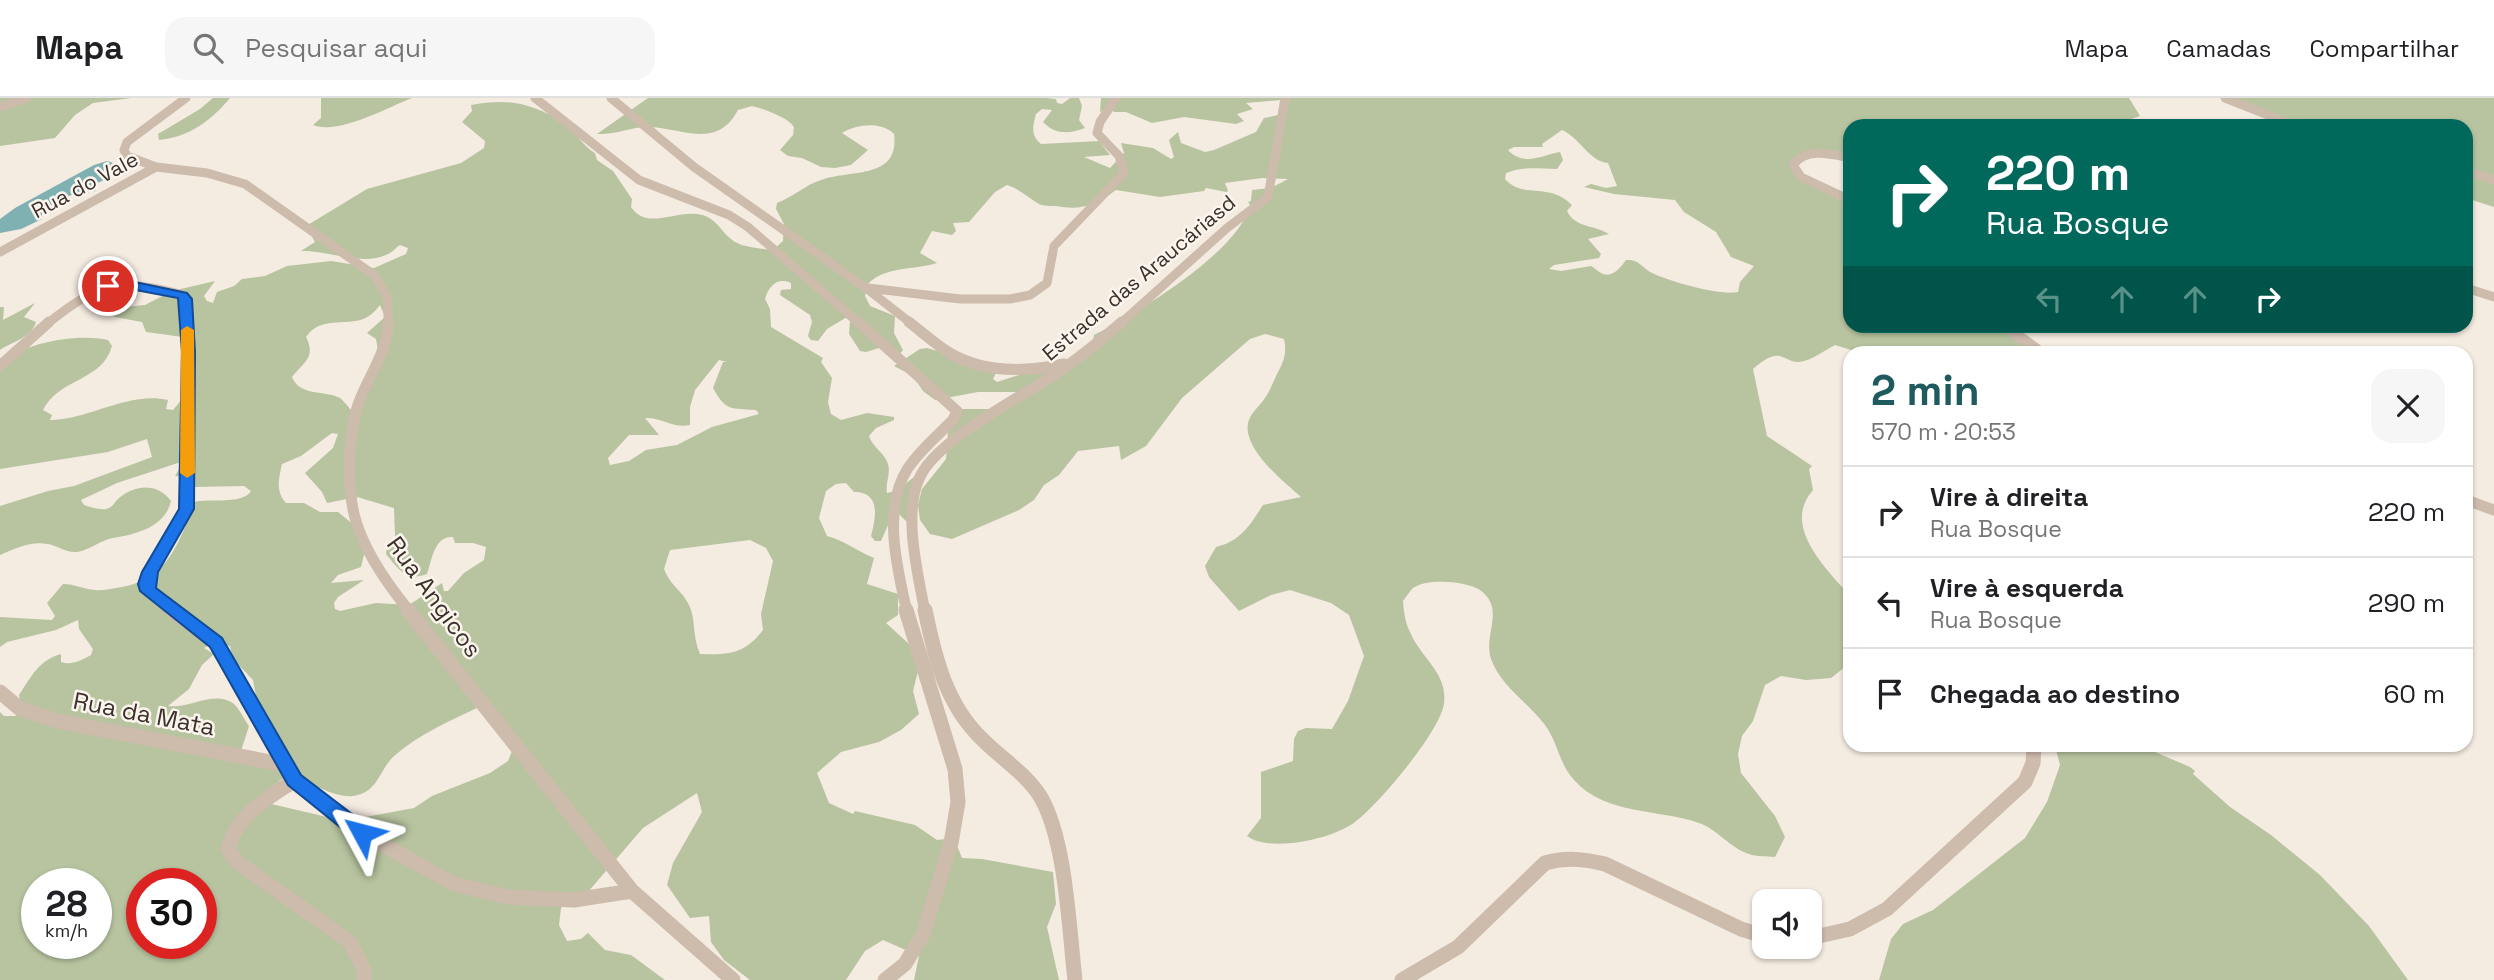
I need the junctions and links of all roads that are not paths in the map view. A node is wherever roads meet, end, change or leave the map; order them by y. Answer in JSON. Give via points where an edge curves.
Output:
{"nodes":[{"id":1,"x":27,"y":98,"type":"edge"},
{"id":2,"x":186,"y":98,"type":"edge"},
{"id":3,"x":534,"y":98,"type":"edge"},
{"id":4,"x":611,"y":98,"type":"edge"},
{"id":5,"x":1116,"y":98,"type":"edge"},
{"id":6,"x":1284,"y":98,"type":"edge"},
{"id":7,"x":2225,"y":98,"type":"edge"},
{"id":8,"x":0,"y":107,"type":"edge"},
{"id":9,"x":2274,"y":119,"type":"edge"},
{"id":10,"x":1843,"y":157,"type":"edge"},
{"id":11,"x":156,"y":167,"type":"junction"},
{"id":12,"x":2473,"y":173,"type":"edge"},
{"id":13,"x":2494,"y":180,"type":"edge"},
{"id":14,"x":1843,"y":197,"type":"edge"},
{"id":15,"x":0,"y":241,"type":"edge"},
{"id":16,"x":17,"y":242,"type":"junction"},
{"id":17,"x":0,"y":251,"type":"edge"},
{"id":18,"x":866,"y":288,"type":"junction"},
{"id":19,"x":2473,"y":290,"type":"edge"},
{"id":20,"x":2494,"y":298,"type":"edge"},
{"id":21,"x":2014,"y":333,"type":"edge"},
{"id":22,"x":2032,"y":346,"type":"edge"},
{"id":23,"x":1072,"y":363,"type":"junction"},
{"id":24,"x":0,"y":366,"type":"edge"},
{"id":25,"x":2473,"y":502,"type":"edge"},
{"id":26,"x":2494,"y":510,"type":"edge"},
{"id":27,"x":0,"y":692,"type":"edge"},
{"id":28,"x":2034,"y":752,"type":"edge"},
{"id":29,"x":286,"y":765,"type":"junction"},
{"id":30,"x":295,"y":780,"type":"junction"},
{"id":31,"x":632,"y":891,"type":"junction"},
{"id":32,"x":1752,"y":932,"type":"edge"},
{"id":33,"x":1822,"y":936,"type":"edge"},
{"id":34,"x":900,"y":975,"type":"edge"},
{"id":35,"x":364,"y":980,"type":"edge"},
{"id":36,"x":733,"y":980,"type":"edge"},
{"id":37,"x":885,"y":980,"type":"edge"},
{"id":38,"x":1075,"y":980,"type":"edge"},
{"id":39,"x":1402,"y":980,"type":"edge"}],
"edges":[{"from":1,"to":8,"type":"street"},
{"from":2,"to":11,"type":"street","name":"Rua do Vale","via":[[127,142],[127,156]]},
{"from":3,"to":34,"type":"street","via":[[639,180],[748,227],[956,407],[953,420],[904,475],[893,515],[905,608],[958,786],[952,834],[927,926]]},
{"from":4,"to":18,"type":"street","via":[[694,167]]},
{"from":5,"to":18,"type":"street","via":[[1097,133],[1122,159],[1124,173],[1054,246],[1045,286],[1023,297],[993,301]]},
{"from":6,"to":23,"type":"street","name":"Estrada das Araucáriasd","via":[[1268,197],[1234,221]]},
{"from":7,"to":9,"type":"street"},
{"from":10,"to":14,"type":"street","via":[[1813,154],[1801,156],[1793,165],[1801,177]]},
{"from":11,"to":16,"type":"street","name":"Rua do Vale"},
{"from":11,"to":31,"type":"street","name":"Rua Angicos","via":[[208,173],[245,184],[374,275],[387,299],[387,338],[358,404],[349,444],[354,514],[369,551],[406,607]]},
{"from":12,"to":13,"type":"street"},
{"from":15,"to":16,"type":"street"},
{"from":16,"to":17,"type":"street","name":"Rua do Vale"},
{"from":18,"to":23,"type":"street","via":[[948,352],[968,362],[1015,370]]},
{"from":19,"to":20,"type":"street"},
{"from":21,"to":22,"type":"street"},
{"from":23,"to":38,"type":"street","name":"Estrada das Araucáriasd","via":[[931,461],[918,478],[911,518],[929,626],[953,704],[1038,793],[1052,819]]},
{"from":24,"to":29,"type":"street","via":[[41,327],[117,284],[183,295],[189,352],[187,509],[150,572],[148,591],[216,642]]},
{"from":25,"to":26,"type":"street"},
{"from":27,"to":29,"type":"street","name":"Rua da Mata","via":[[19,708],[57,721]]},
{"from":28,"to":33,"type":"street","via":[[2025,782],[1887,909],[1866,925]]},
{"from":29,"to":30,"type":"street"},
{"from":30,"to":31,"type":"street","via":[[362,833],[454,884],[508,897],[547,899],[574,900]]},
{"from":30,"to":35,"type":"street","via":[[244,816],[229,837],[228,849],[237,862],[350,943],[365,970]]},
{"from":31,"to":36,"type":"street","name":"Rua Angicos"},
{"from":32,"to":39,"type":"street","via":[[1605,864],[1561,858],[1545,863],[1458,947]]},
{"from":34,"to":37,"type":"street"}]}
